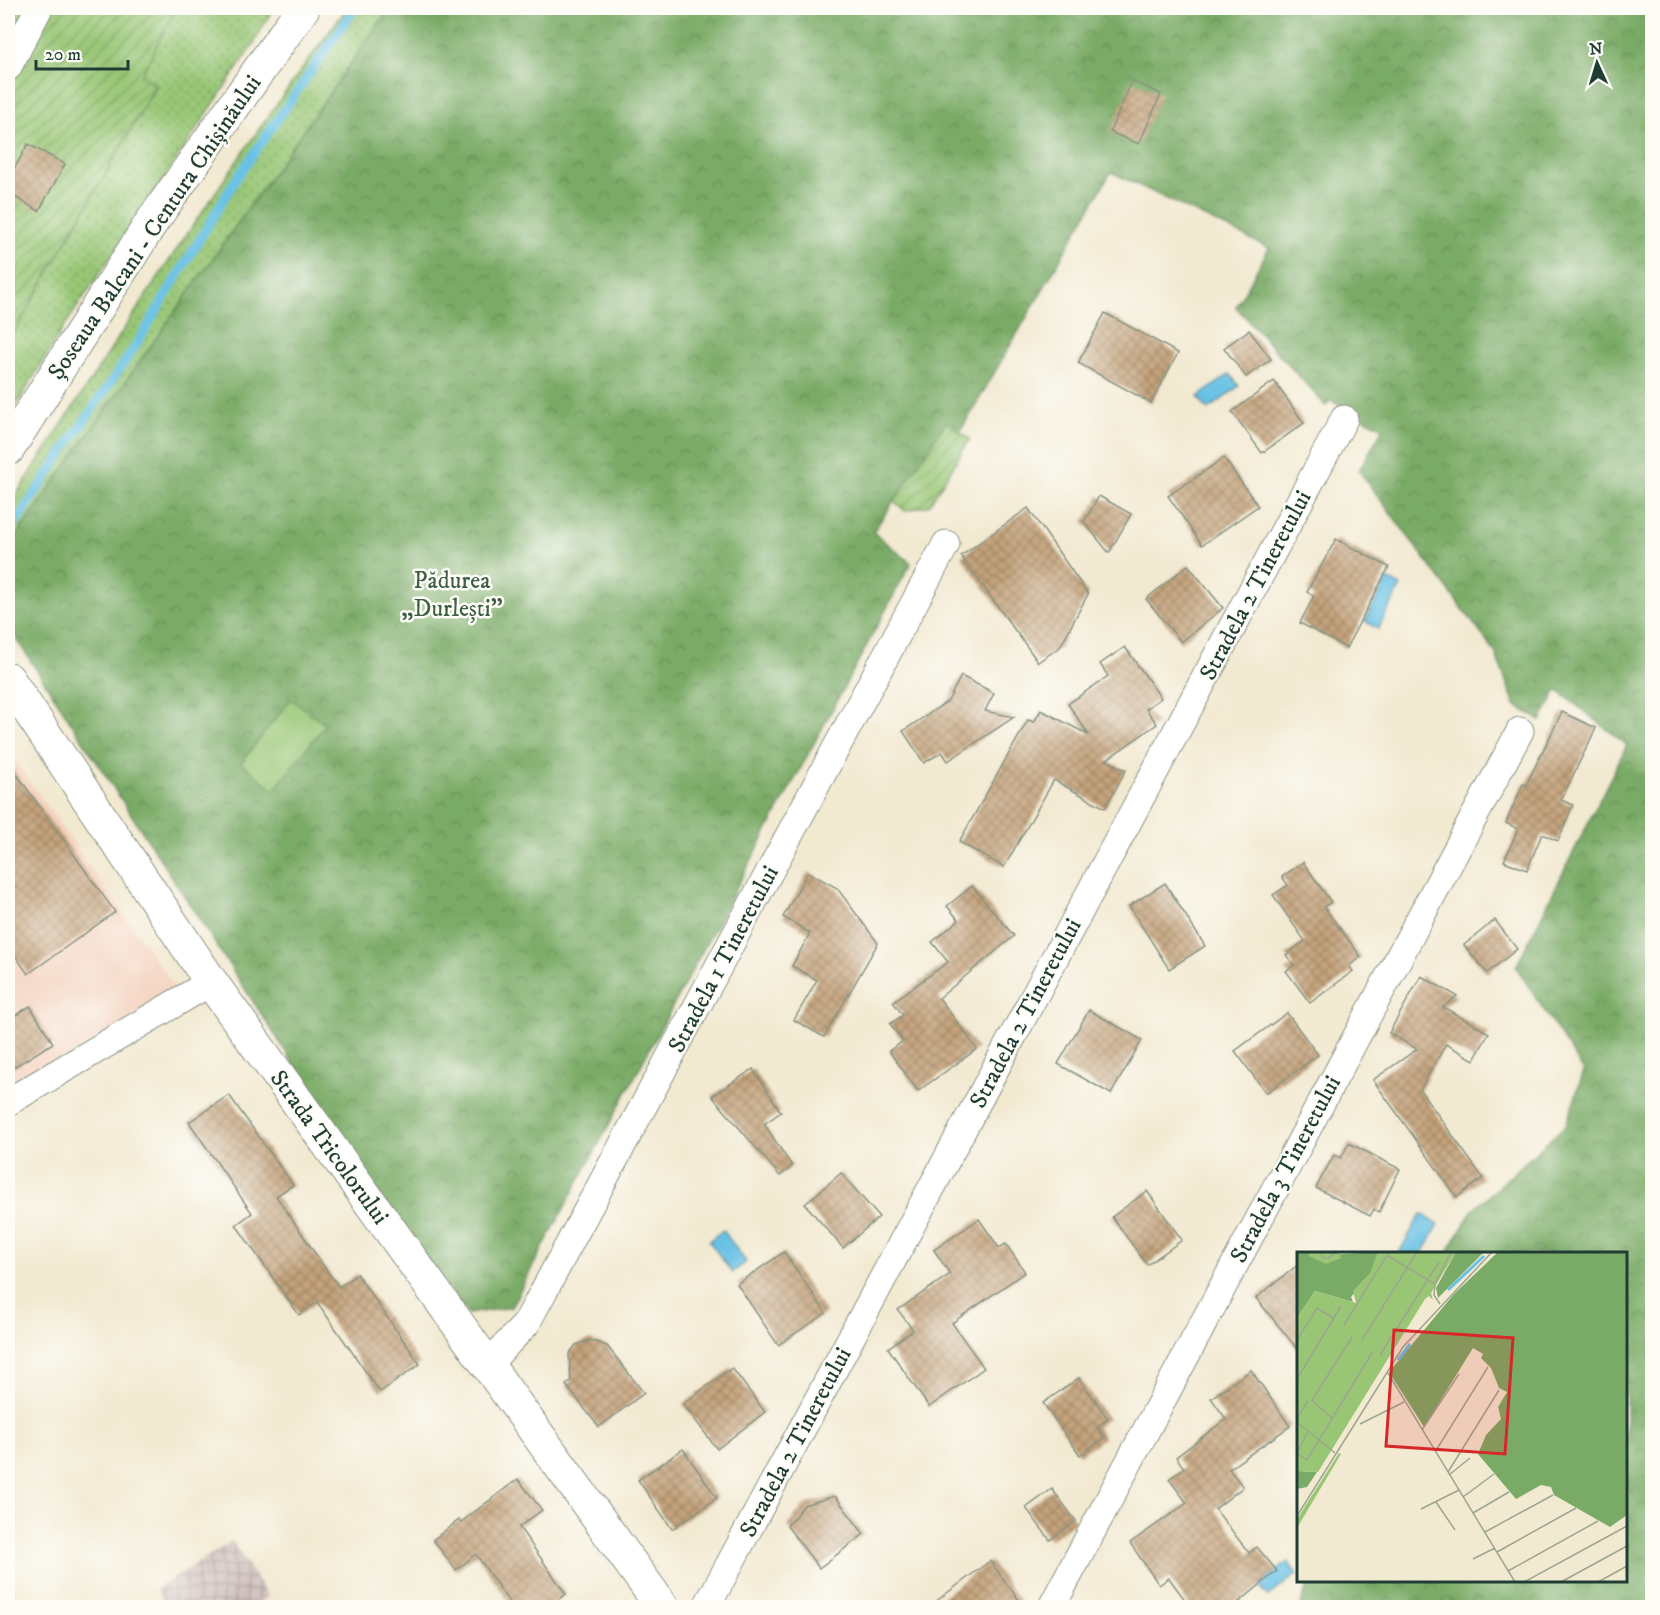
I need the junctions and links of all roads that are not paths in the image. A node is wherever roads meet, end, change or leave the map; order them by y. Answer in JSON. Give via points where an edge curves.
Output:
{"nodes":[{"id":1,"x":39,"y":8,"type":"edge"},
{"id":2,"x":303,"y":8,"type":"edge"},
{"id":3,"x":8,"y":67,"type":"edge"},
{"id":4,"x":1344,"y":419,"type":"dead end"},
{"id":5,"x":8,"y":449,"type":"edge"},
{"id":6,"x":946,"y":544,"type":"dead end"},
{"id":7,"x":8,"y":679,"type":"edge"},
{"id":8,"x":1520,"y":731,"type":"dead end"},
{"id":9,"x":211,"y":982,"type":"junction"},
{"id":10,"x":8,"y":1101,"type":"edge"},
{"id":11,"x":487,"y":1365,"type":"junction"},
{"id":12,"x":663,"y":1608,"type":"edge"},
{"id":13,"x":706,"y":1608,"type":"edge"},
{"id":14,"x":1051,"y":1608,"type":"edge"}],
"edges":[{"from":1,"to":3,"type":"street"},
{"from":2,"to":5,"type":"main road","name":"Șoseaua Balcani - Centura Chișinăului","via":[[151,223]]},
{"from":4,"to":13,"type":"street","name":"Stradela 2 Tineretului"},
{"from":6,"to":11,"type":"street","name":"Stradela 1 Tineretului","via":[[526,1324]]},
{"from":7,"to":9,"type":"main road","name":"Strada Tricolorului"},
{"from":8,"to":14,"type":"street","name":"Stradela 3 Tineretului"},
{"from":9,"to":10,"type":"street"},
{"from":9,"to":11,"type":"main road","name":"Strada Tricolorului"},
{"from":11,"to":12,"type":"main road","name":"Strada Tricolorului"}]}
